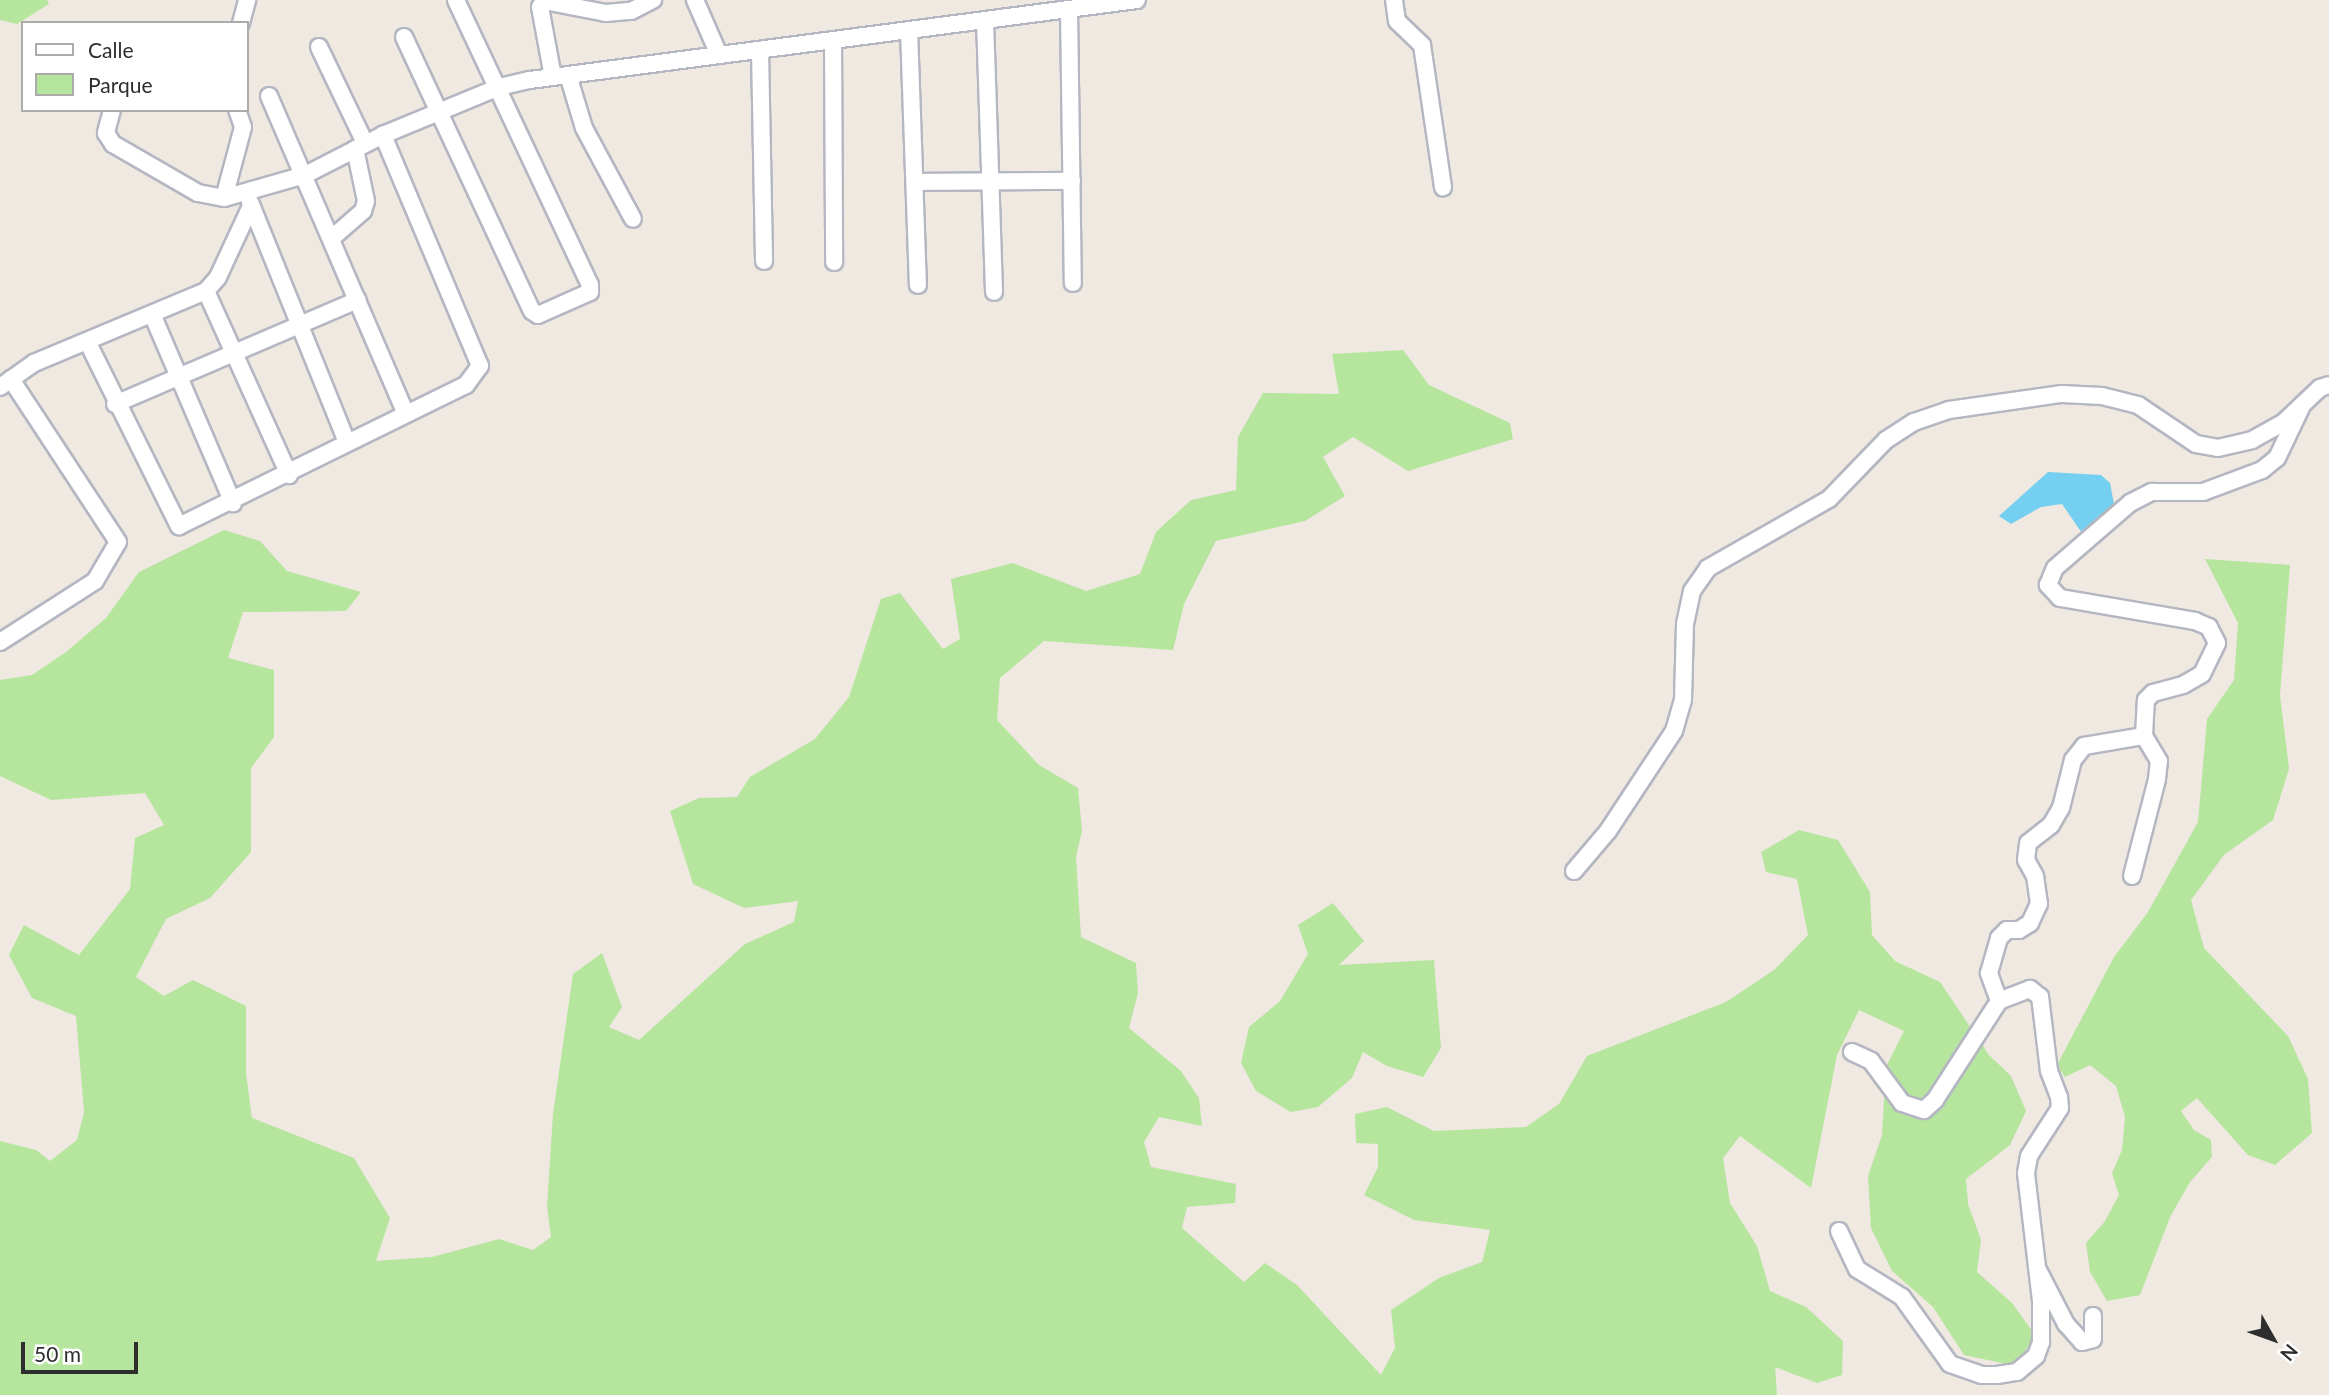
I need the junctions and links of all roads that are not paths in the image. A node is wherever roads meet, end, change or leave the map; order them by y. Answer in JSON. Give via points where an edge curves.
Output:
{"nodes":[{"id":1,"x":247,"y":0,"type":"edge"},
{"id":2,"x":456,"y":0,"type":"edge"},
{"id":3,"x":653,"y":0,"type":"edge"},
{"id":4,"x":695,"y":0,"type":"edge"},
{"id":5,"x":1137,"y":0,"type":"edge"},
{"id":6,"x":1394,"y":0,"type":"edge"},
{"id":7,"x":1030,"y":7,"type":"edge"},
{"id":8,"x":1069,"y":9,"type":"junction"},
{"id":9,"x":985,"y":20,"type":"junction"},
{"id":10,"x":242,"y":21,"type":"edge"},
{"id":11,"x":909,"y":30,"type":"junction"},
{"id":12,"x":404,"y":37,"type":"dead end"},
{"id":13,"x":833,"y":40,"type":"junction"},
{"id":14,"x":319,"y":47,"type":"dead end"},
{"id":15,"x":760,"y":50,"type":"junction"},
{"id":16,"x":719,"y":55,"type":"junction"},
{"id":17,"x":560,"y":76,"type":"junction"},
{"id":18,"x":499,"y":87,"type":"junction"},
{"id":19,"x":269,"y":96,"type":"dead end"},
{"id":20,"x":111,"y":112,"type":"edge"},
{"id":21,"x":238,"y":112,"type":"edge"},
{"id":22,"x":439,"y":114,"type":"junction"},
{"id":23,"x":383,"y":135,"type":"junction"},
{"id":24,"x":360,"y":146,"type":"junction"},
{"id":25,"x":305,"y":176,"type":"junction"},
{"id":26,"x":1072,"y":181,"type":"junction"},
{"id":27,"x":915,"y":182,"type":"junction"},
{"id":28,"x":990,"y":184,"type":"junction"},
{"id":29,"x":1443,"y":187,"type":"dead end"},
{"id":30,"x":224,"y":198,"type":"junction"},
{"id":31,"x":249,"y":200,"type":"junction"},
{"id":32,"x":633,"y":219,"type":"dead end"},
{"id":33,"x":332,"y":238,"type":"junction"},
{"id":34,"x":764,"y":261,"type":"dead end"},
{"id":35,"x":834,"y":261,"type":"dead end"},
{"id":36,"x":1073,"y":283,"type":"dead end"},
{"id":37,"x":918,"y":285,"type":"dead end"},
{"id":38,"x":206,"y":291,"type":"junction"},
{"id":39,"x":994,"y":292,"type":"dead end"},
{"id":40,"x":358,"y":300,"type":"junction"},
{"id":41,"x":152,"y":314,"type":"junction"},
{"id":42,"x":298,"y":325,"type":"junction"},
{"id":43,"x":87,"y":341,"type":"junction"},
{"id":44,"x":233,"y":352,"type":"junction"},
{"id":45,"x":179,"y":377,"type":"junction"},
{"id":46,"x":6,"y":383,"type":"edge"},
{"id":47,"x":2329,"y":385,"type":"edge"},
{"id":48,"x":2304,"y":403,"type":"junction"},
{"id":49,"x":115,"y":404,"type":"junction"},
{"id":50,"x":407,"y":414,"type":"junction"},
{"id":51,"x":347,"y":442,"type":"junction"},
{"id":52,"x":289,"y":475,"type":"junction"},
{"id":53,"x":233,"y":503,"type":"junction"},
{"id":54,"x":0,"y":642,"type":"edge"},
{"id":55,"x":2144,"y":736,"type":"junction"},
{"id":56,"x":1574,"y":871,"type":"dead end"},
{"id":57,"x":2132,"y":876,"type":"dead end"},
{"id":58,"x":1999,"y":1001,"type":"junction"},
{"id":59,"x":1852,"y":1052,"type":"dead end"},
{"id":60,"x":1839,"y":1231,"type":"dead end"},
{"id":61,"x":2037,"y":1268,"type":"junction"},
{"id":62,"x":2093,"y":1316,"type":"dead end"}],
"edges":[{"from":1,"to":10,"type":"street"},
{"from":2,"to":18,"type":"street"},
{"from":3,"to":17,"type":"street","via":[[631,11],[607,13],[544,1],[540,7]]},
{"from":4,"to":16,"type":"street"},
{"from":5,"to":8,"type":"street"},
{"from":6,"to":29,"type":"street","via":[[1397,21],[1422,45]]},
{"from":7,"to":8,"type":"street"},
{"from":7,"to":9,"type":"street"},
{"from":8,"to":26,"type":"street"},
{"from":9,"to":11,"type":"street"},
{"from":9,"to":28,"type":"street"},
{"from":11,"to":13,"type":"street"},
{"from":11,"to":27,"type":"street"},
{"from":12,"to":22,"type":"street"},
{"from":13,"to":15,"type":"street"},
{"from":13,"to":35,"type":"street"},
{"from":14,"to":24,"type":"street"},
{"from":15,"to":16,"type":"street"},
{"from":15,"to":34,"type":"street"},
{"from":16,"to":17,"type":"street"},
{"from":17,"to":18,"type":"street"},
{"from":17,"to":32,"type":"street"},
{"from":18,"to":22,"type":"street"},
{"from":18,"to":22,"type":"street","via":[[590,292],[538,315],[532,312]]},
{"from":19,"to":25,"type":"street"},
{"from":20,"to":30,"type":"street","via":[[106,133],[113,144],[198,194]]},
{"from":21,"to":30,"type":"street","via":[[243,127]]},
{"from":22,"to":23,"type":"street"},
{"from":23,"to":24,"type":"street"},
{"from":23,"to":50,"type":"street","via":[[480,366],[466,386]]},
{"from":24,"to":25,"type":"street"},
{"from":24,"to":33,"type":"street","via":[[363,211]]},
{"from":25,"to":31,"type":"street"},
{"from":25,"to":33,"type":"street"},
{"from":26,"to":28,"type":"street"},
{"from":26,"to":36,"type":"street"},
{"from":27,"to":28,"type":"street"},
{"from":27,"to":37,"type":"street"},
{"from":28,"to":39,"type":"street"},
{"from":30,"to":31,"type":"street"},
{"from":31,"to":38,"type":"street","via":[[218,278]]},
{"from":31,"to":42,"type":"street"},
{"from":33,"to":40,"type":"street"},
{"from":38,"to":41,"type":"street"},
{"from":38,"to":44,"type":"street"},
{"from":40,"to":42,"type":"street"},
{"from":40,"to":50,"type":"street"},
{"from":41,"to":43,"type":"street"},
{"from":41,"to":45,"type":"street"},
{"from":42,"to":44,"type":"street"},
{"from":42,"to":51,"type":"street"},
{"from":43,"to":46,"type":"street","via":[[34,363]]},
{"from":43,"to":49,"type":"street"},
{"from":44,"to":45,"type":"street"},
{"from":44,"to":52,"type":"street"},
{"from":45,"to":49,"type":"street"},
{"from":45,"to":53,"type":"street"},
{"from":46,"to":54,"type":"street","via":[[118,542],[95,581]]},
{"from":47,"to":48,"type":"street"},
{"from":48,"to":55,"type":"street","via":[[2277,458],[2262,470],[2203,492],[2152,492],[2130,503],[2055,568],[2048,585],[2060,598],[2195,621],[2208,627],[2217,643],[2202,674],[2153,693],[2147,700]]},
{"from":48,"to":56,"type":"street","via":[[2284,422],[2252,440],[2218,448],[2196,444],[2138,405],[2102,396],[2062,394],[1949,410],[1914,422],[1886,440],[1829,499],[1707,568],[1692,591],[1685,624],[1683,700],[1674,731],[1608,831]]},
{"from":49,"to":53,"type":"street","via":[[173,523],[178,526]]},
{"from":50,"to":51,"type":"street"},
{"from":51,"to":52,"type":"street"},
{"from":52,"to":53,"type":"street"},
{"from":55,"to":57,"type":"street","via":[[2159,761]]},
{"from":55,"to":58,"type":"street","via":[[2084,746],[2073,760],[2061,808],[2051,825],[2028,843],[2026,860],[2035,876],[2039,904],[2031,923],[2007,930],[1999,938],[1993,956],[1989,973]]},
{"from":58,"to":59,"type":"street","via":[[1953,1077],[1924,1110],[1902,1103],[1888,1090],[1871,1061]]},
{"from":58,"to":61,"type":"street","via":[[2030,989],[2040,997],[2049,1071],[2059,1097],[2060,1108],[2029,1156],[2026,1173]]},
{"from":60,"to":61,"type":"street","via":[[1857,1269],[1902,1297],[1950,1364],[1982,1375],[2017,1372],[2036,1356],[2041,1342]]},
{"from":61,"to":62,"type":"street","via":[[2066,1324],[2082,1342],[2093,1339]]}]}
